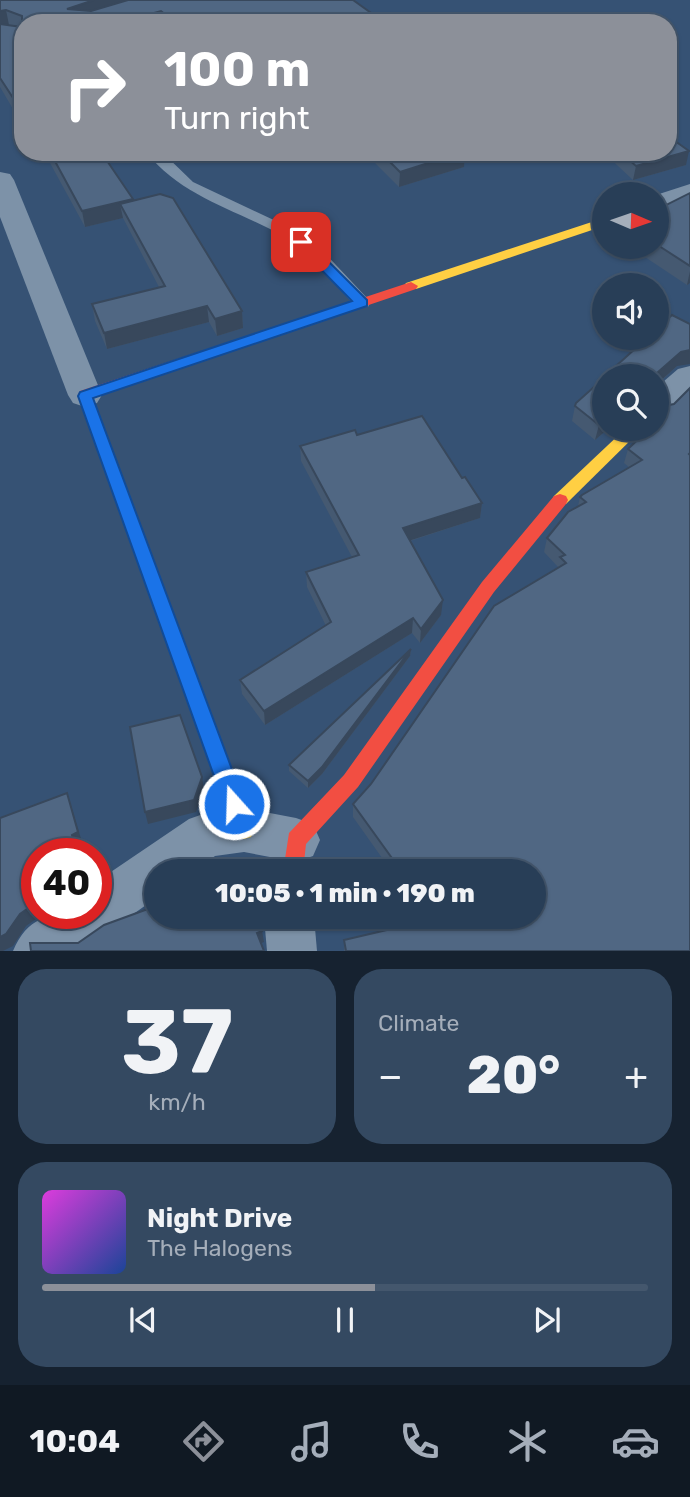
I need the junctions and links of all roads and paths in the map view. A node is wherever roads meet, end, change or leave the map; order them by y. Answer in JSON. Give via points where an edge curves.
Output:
{"nodes":[{"id":1,"x":163,"y":161,"type":"edge"},
{"id":2,"x":0,"y":180,"type":"edge"},
{"id":3,"x":690,"y":193,"type":"edge"},
{"id":4,"x":669,"y":200,"type":"edge"},
{"id":5,"x":592,"y":226,"type":"edge"},
{"id":6,"x":362,"y":303,"type":"junction"},
{"id":7,"x":690,"y":377,"type":"edge"},
{"id":8,"x":85,"y":396,"type":"junction"},
{"id":9,"x":669,"y":396,"type":"edge"},
{"id":10,"x":621,"y":441,"type":"edge"},
{"id":11,"x":244,"y":830,"type":"junction"},
{"id":12,"x":295,"y":856,"type":"edge"},
{"id":13,"x":112,"y":900,"type":"edge"},
{"id":14,"x":70,"y":929,"type":"edge"},
{"id":15,"x":290,"y":929,"type":"edge"},
{"id":16,"x":38,"y":951,"type":"edge"},
{"id":17,"x":292,"y":951,"type":"edge"}],
"edges":[{"from":1,"to":6,"type":"lane","via":[[188,185],[313,250]]},
{"from":2,"to":8,"type":"street"},
{"from":3,"to":4,"type":"street"},
{"from":5,"to":6,"type":"street"},
{"from":6,"to":8,"type":"street"},
{"from":7,"to":9,"type":"street"},
{"from":8,"to":11,"type":"street"},
{"from":10,"to":12,"type":"street","via":[[573,484],[488,587]]},
{"from":11,"to":12,"type":"street"},
{"from":11,"to":13,"type":"street","via":[[206,835]]},
{"from":14,"to":16,"type":"street"},
{"from":15,"to":17,"type":"street"}]}
